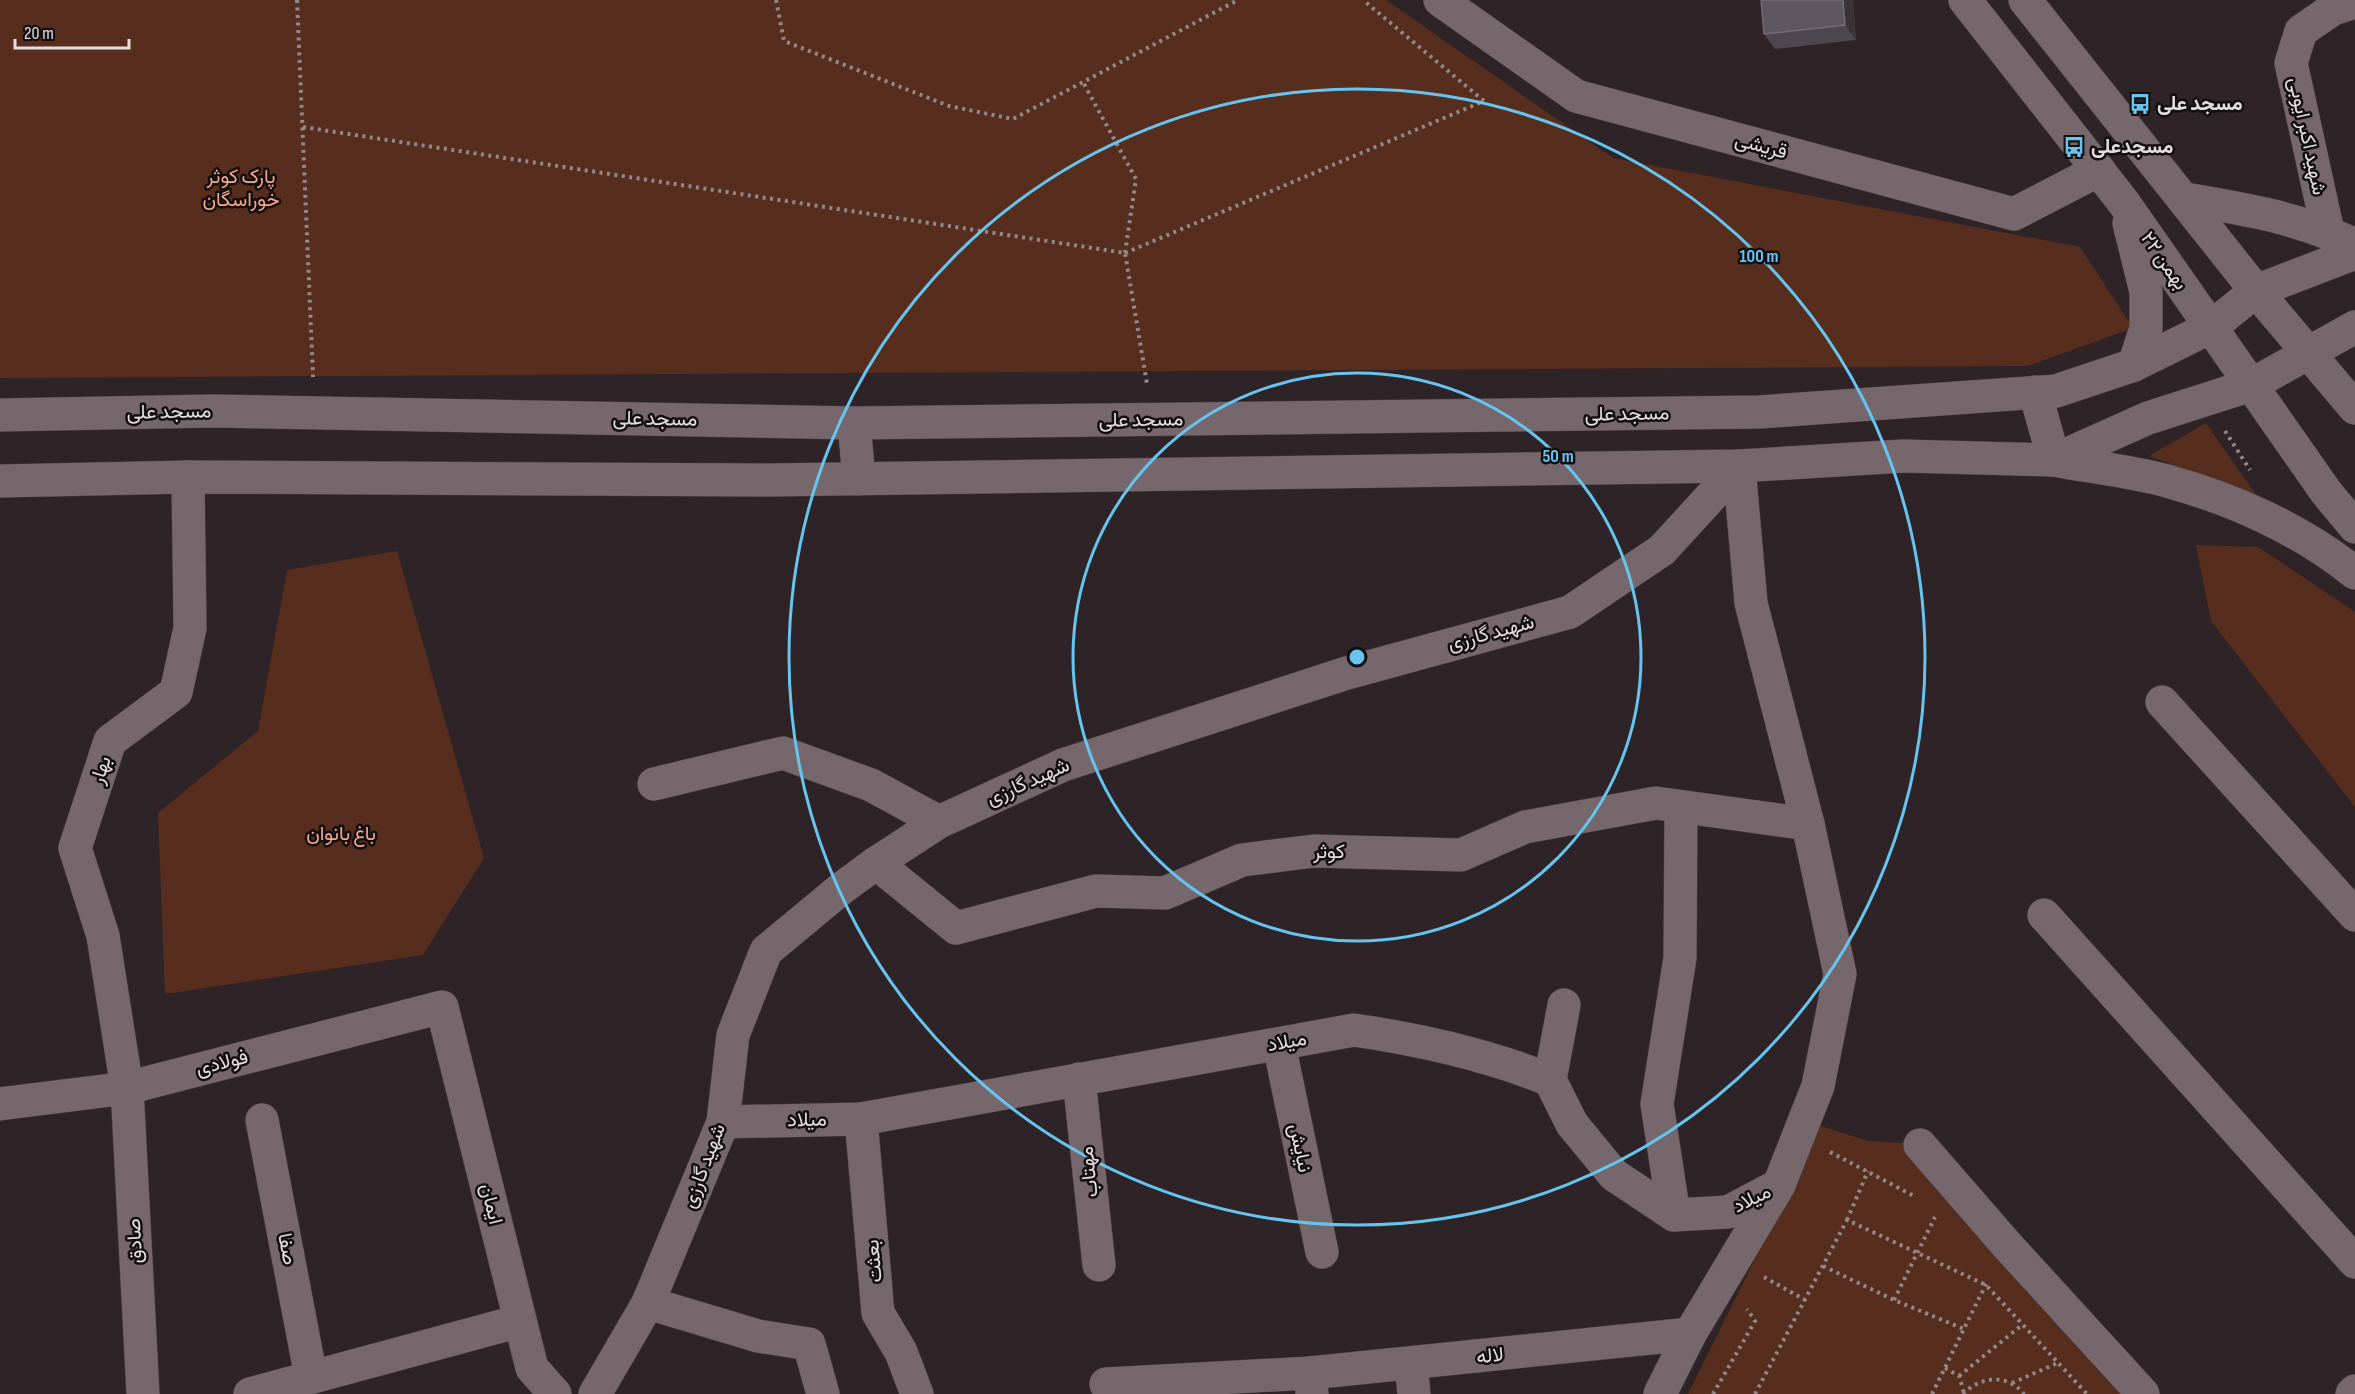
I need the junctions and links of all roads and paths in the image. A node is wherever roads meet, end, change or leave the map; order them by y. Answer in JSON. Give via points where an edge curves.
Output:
{"nodes":[{"id":1,"x":297,"y":0,"type":"edge"},
{"id":2,"x":776,"y":0,"type":"edge"},
{"id":3,"x":1238,"y":0,"type":"edge"},
{"id":4,"x":1363,"y":0,"type":"edge"},
{"id":5,"x":1440,"y":0,"type":"edge"},
{"id":6,"x":1965,"y":0,"type":"edge"},
{"id":7,"x":2025,"y":0,"type":"edge"},
{"id":8,"x":2355,"y":2,"type":"edge"},
{"id":9,"x":1084,"y":84,"type":"junction"},
{"id":10,"x":303,"y":127,"type":"junction"},
{"id":11,"x":2099,"y":170,"type":"junction"},
{"id":12,"x":2186,"y":200,"type":"junction"},
{"id":13,"x":2124,"y":203,"type":"junction"},
{"id":14,"x":2342,"y":238,"type":"edge"},
{"id":15,"x":1125,"y":253,"type":"junction"},
{"id":16,"x":2355,"y":253,"type":"edge"},
{"id":17,"x":2256,"y":291,"type":"junction"},
{"id":18,"x":2211,"y":327,"type":"junction"},
{"id":19,"x":2355,"y":327,"type":"edge"},
{"id":20,"x":2309,"y":352,"type":"junction"},
{"id":21,"x":2134,"y":365,"type":"junction"},
{"id":22,"x":2251,"y":385,"type":"junction"},
{"id":23,"x":2035,"y":392,"type":"junction"},
{"id":24,"x":2205,"y":400,"type":"junction"},
{"id":25,"x":2355,"y":408,"type":"edge"},
{"id":26,"x":315,"y":413,"type":"junction"},
{"id":27,"x":0,"y":415,"type":"edge"},
{"id":28,"x":1153,"y":420,"type":"junction"},
{"id":29,"x":854,"y":423,"type":"junction"},
{"id":30,"x":2054,"y":460,"type":"junction"},
{"id":31,"x":1739,"y":466,"type":"junction"},
{"id":32,"x":2253,"y":475,"type":"dead end"},
{"id":33,"x":188,"y":477,"type":"junction"},
{"id":34,"x":859,"y":478,"type":"junction"},
{"id":35,"x":0,"y":481,"type":"edge"},
{"id":36,"x":2355,"y":527,"type":"edge"},
{"id":37,"x":2355,"y":573,"type":"edge"},
{"id":38,"x":2162,"y":702,"type":"dead end"},
{"id":39,"x":654,"y":784,"type":"dead end"},
{"id":40,"x":1681,"y":807,"type":"junction"},
{"id":41,"x":939,"y":822,"type":"junction"},
{"id":42,"x":1808,"y":824,"type":"junction"},
{"id":43,"x":876,"y":863,"type":"junction"},
{"id":44,"x":2044,"y":915,"type":"dead end"},
{"id":45,"x":2355,"y":915,"type":"edge"},
{"id":46,"x":1564,"y":1005,"type":"dead end"},
{"id":47,"x":442,"y":1007,"type":"joint"},
{"id":48,"x":1279,"y":1044,"type":"junction"},
{"id":49,"x":1079,"y":1079,"type":"junction"},
{"id":50,"x":1550,"y":1080,"type":"junction"},
{"id":51,"x":127,"y":1088,"type":"junction"},
{"id":52,"x":0,"y":1104,"type":"edge"},
{"id":53,"x":861,"y":1119,"type":"junction"},
{"id":54,"x":262,"y":1120,"type":"dead end"},
{"id":55,"x":723,"y":1122,"type":"junction"},
{"id":56,"x":1799,"y":1135,"type":"junction"},
{"id":57,"x":1920,"y":1144,"type":"dead end"},
{"id":58,"x":1868,"y":1171,"type":"junction"},
{"id":59,"x":1779,"y":1185,"type":"junction"},
{"id":60,"x":1918,"y":1198,"type":"dead end"},
{"id":61,"x":1939,"y":1209,"type":"dead end"},
{"id":62,"x":1674,"y":1215,"type":"junction"},
{"id":63,"x":1847,"y":1220,"type":"junction"},
{"id":64,"x":1322,"y":1252,"type":"dead end"},
{"id":65,"x":1917,"y":1252,"type":"junction"},
{"id":66,"x":1734,"y":1260,"type":"junction"},
{"id":67,"x":2355,"y":1262,"type":"edge"},
{"id":68,"x":1099,"y":1265,"type":"dead end"},
{"id":69,"x":1823,"y":1266,"type":"junction"},
{"id":70,"x":1986,"y":1286,"type":"junction"},
{"id":71,"x":1805,"y":1300,"type":"junction"},
{"id":72,"x":1894,"y":1300,"type":"junction"},
{"id":73,"x":648,"y":1303,"type":"junction"},
{"id":74,"x":520,"y":1321,"type":"junction"},
{"id":75,"x":2022,"y":1324,"type":"junction"},
{"id":76,"x":1964,"y":1329,"type":"junction"},
{"id":77,"x":1690,"y":1334,"type":"junction"},
{"id":78,"x":2091,"y":1337,"type":"junction"},
{"id":79,"x":2058,"y":1363,"type":"junction"},
{"id":80,"x":1945,"y":1368,"type":"junction"},
{"id":81,"x":1959,"y":1376,"type":"junction"},
{"id":82,"x":311,"y":1377,"type":"junction"},
{"id":83,"x":1412,"y":1379,"type":"edge"},
{"id":84,"x":1311,"y":1383,"type":"edge"},
{"id":85,"x":2012,"y":1383,"type":"junction"},
{"id":86,"x":1106,"y":1384,"type":"dead end"},
{"id":87,"x":1964,"y":1393,"type":"edge"},
{"id":88,"x":143,"y":1394,"type":"edge"},
{"id":89,"x":250,"y":1394,"type":"edge"},
{"id":90,"x":555,"y":1394,"type":"edge"},
{"id":91,"x":595,"y":1394,"type":"edge"},
{"id":92,"x":823,"y":1394,"type":"edge"},
{"id":93,"x":917,"y":1394,"type":"edge"},
{"id":94,"x":1660,"y":1394,"type":"edge"},
{"id":95,"x":1755,"y":1394,"type":"edge"},
{"id":96,"x":1932,"y":1394,"type":"edge"},
{"id":97,"x":2024,"y":1394,"type":"edge"},
{"id":98,"x":2087,"y":1394,"type":"edge"},
{"id":99,"x":2143,"y":1394,"type":"edge"}],
"edges":[{"from":1,"to":10,"type":"path"},
{"from":2,"to":9,"type":"path","via":[[784,41],[949,106],[1013,119]]},
{"from":3,"to":9,"type":"path"},
{"from":4,"to":15,"type":"path","via":[[1484,101]]},
{"from":5,"to":11,"type":"street","name":"قریشی","via":[[1576,96],[2014,214]]},
{"from":6,"to":11,"type":"street","name":"۲۲ بهمن"},
{"from":7,"to":12,"type":"street"},
{"from":8,"to":14,"type":"street","name":"شهید اکبر ایوبی","via":[[2334,9],[2301,31],[2291,63]]},
{"from":9,"to":15,"type":"path","via":[[1136,179]]},
{"from":10,"to":15,"type":"path"},
{"from":10,"to":26,"type":"path"},
{"from":11,"to":13,"type":"street","name":"۲۲ بهمن"},
{"from":12,"to":14,"type":"street","via":[[2272,214]]},
{"from":12,"to":17,"type":"street"},
{"from":13,"to":18,"type":"street","name":"۲۲ بهمن"},
{"from":13,"to":21,"type":"street","via":[[2146,292],[2146,328]]},
{"from":15,"to":28,"type":"path"},
{"from":16,"to":17,"type":"street","name":"مسجد علی"},
{"from":17,"to":18,"type":"street","name":"مسجد علی"},
{"from":17,"to":20,"type":"street"},
{"from":18,"to":21,"type":"street","name":"مسجد علی"},
{"from":18,"to":22,"type":"street","name":"۲۲ بهمن"},
{"from":19,"to":20,"type":"street"},
{"from":20,"to":22,"type":"street"},
{"from":20,"to":25,"type":"street"},
{"from":21,"to":23,"type":"street","name":"مسجد علی","via":[[2056,391]]},
{"from":22,"to":24,"type":"street"},
{"from":22,"to":36,"type":"street","name":"۲۲ بهمن"},
{"from":23,"to":28,"type":"street","name":"مسجد علی","via":[[1759,412]]},
{"from":23,"to":30,"type":"street"},
{"from":24,"to":30,"type":"street","via":[[2148,418]]},
{"from":24,"to":32,"type":"path"},
{"from":26,"to":27,"type":"street","name":"مسجد علی"},
{"from":26,"to":29,"type":"street","name":"مسجد علی"},
{"from":28,"to":29,"type":"street","name":"مسجد علی"},
{"from":29,"to":34,"type":"street"},
{"from":30,"to":31,"type":"street","via":[[1904,456]]},
{"from":30,"to":37,"type":"street","via":[[2166,481],[2227,501],[2279,524]]},
{"from":31,"to":34,"type":"street"},
{"from":31,"to":41,"type":"street","name":"شهید گارزی","via":[[1662,550],[1570,612],[1347,672],[1075,761]]},
{"from":31,"to":42,"type":"street","via":[[1751,603]]},
{"from":33,"to":34,"type":"street"},
{"from":33,"to":35,"type":"street"},
{"from":33,"to":51,"type":"street","name":"بهار","via":[[190,628],[176,692],[110,741],[75,848],[103,936]]},
{"from":38,"to":45,"type":"street"},
{"from":39,"to":41,"type":"street","via":[[783,753],[871,785]]},
{"from":40,"to":42,"type":"street","name":"کوثر"},
{"from":40,"to":43,"type":"street","name":"کوثر","via":[[1656,803],[1525,827],[1461,855],[1314,851],[1242,860],[1165,893],[1096,891],[957,928]]},
{"from":40,"to":62,"type":"street","via":[[1680,958],[1657,1104]]},
{"from":41,"to":43,"type":"street","name":"شهید گارزی"},
{"from":42,"to":56,"type":"street","via":[[1840,974],[1818,1086]]},
{"from":43,"to":55,"type":"street","name":"شهید گارزی","via":[[766,951],[734,1035]]},
{"from":44,"to":67,"type":"street"},
{"from":46,"to":50,"type":"street"},
{"from":47,"to":51,"type":"street","name":"فولادی"},
{"from":47,"to":74,"type":"street","name":"ایمان"},
{"from":48,"to":49,"type":"street","name":"میلاد"},
{"from":48,"to":50,"type":"street","name":"میلاد","via":[[1354,1030],[1423,1040],[1504,1062]]},
{"from":48,"to":64,"type":"street","name":"نیایش"},
{"from":49,"to":53,"type":"street","name":"میلاد"},
{"from":49,"to":68,"type":"street","name":"مهتاب"},
{"from":50,"to":62,"type":"street","via":[[1572,1124],[1614,1175]]},
{"from":51,"to":52,"type":"street","name":"فولادی"},
{"from":51,"to":88,"type":"street","name":"صادق"},
{"from":53,"to":55,"type":"street","name":"میلاد"},
{"from":53,"to":93,"type":"street","name":"بعثت","via":[[878,1313],[901,1352]]},
{"from":54,"to":82,"type":"street","name":"صفا"},
{"from":55,"to":73,"type":"street","name":"شهید گارزی"},
{"from":56,"to":58,"type":"path"},
{"from":56,"to":59,"type":"street"},
{"from":57,"to":78,"type":"street"},
{"from":58,"to":60,"type":"path"},
{"from":58,"to":63,"type":"path"},
{"from":59,"to":62,"type":"street","name":"میلاد","via":[[1728,1212]]},
{"from":59,"to":66,"type":"street"},
{"from":61,"to":65,"type":"path"},
{"from":63,"to":65,"type":"path"},
{"from":63,"to":69,"type":"path"},
{"from":65,"to":70,"type":"path"},
{"from":65,"to":72,"type":"path"},
{"from":66,"to":71,"type":"path"},
{"from":66,"to":77,"type":"street"},
{"from":69,"to":71,"type":"path"},
{"from":69,"to":72,"type":"path"},
{"from":70,"to":75,"type":"path"},
{"from":70,"to":76,"type":"path"},
{"from":71,"to":95,"type":"path"},
{"from":72,"to":76,"type":"path"},
{"from":73,"to":91,"type":"street","name":"شهید گارزی"},
{"from":73,"to":92,"type":"street","via":[[758,1336],[809,1344]]},
{"from":74,"to":82,"type":"street"},
{"from":74,"to":90,"type":"street","name":"ایمان","via":[[532,1368]]},
{"from":75,"to":79,"type":"path"},
{"from":75,"to":81,"type":"path"},
{"from":76,"to":80,"type":"path"},
{"from":77,"to":83,"type":"street","name":"لاله"},
{"from":77,"to":94,"type":"street"},
{"from":78,"to":79,"type":"path"},
{"from":78,"to":99,"type":"street"},
{"from":79,"to":85,"type":"path"},
{"from":79,"to":98,"type":"path"},
{"from":80,"to":81,"type":"path"},
{"from":80,"to":96,"type":"path"},
{"from":81,"to":87,"type":"path"},
{"from":82,"to":89,"type":"street"},
{"from":83,"to":84,"type":"street","name":"لاله"},
{"from":84,"to":86,"type":"street","name":"لاله"},
{"from":85,"to":87,"type":"path","via":[[1986,1379]]},
{"from":85,"to":97,"type":"path"}]}
